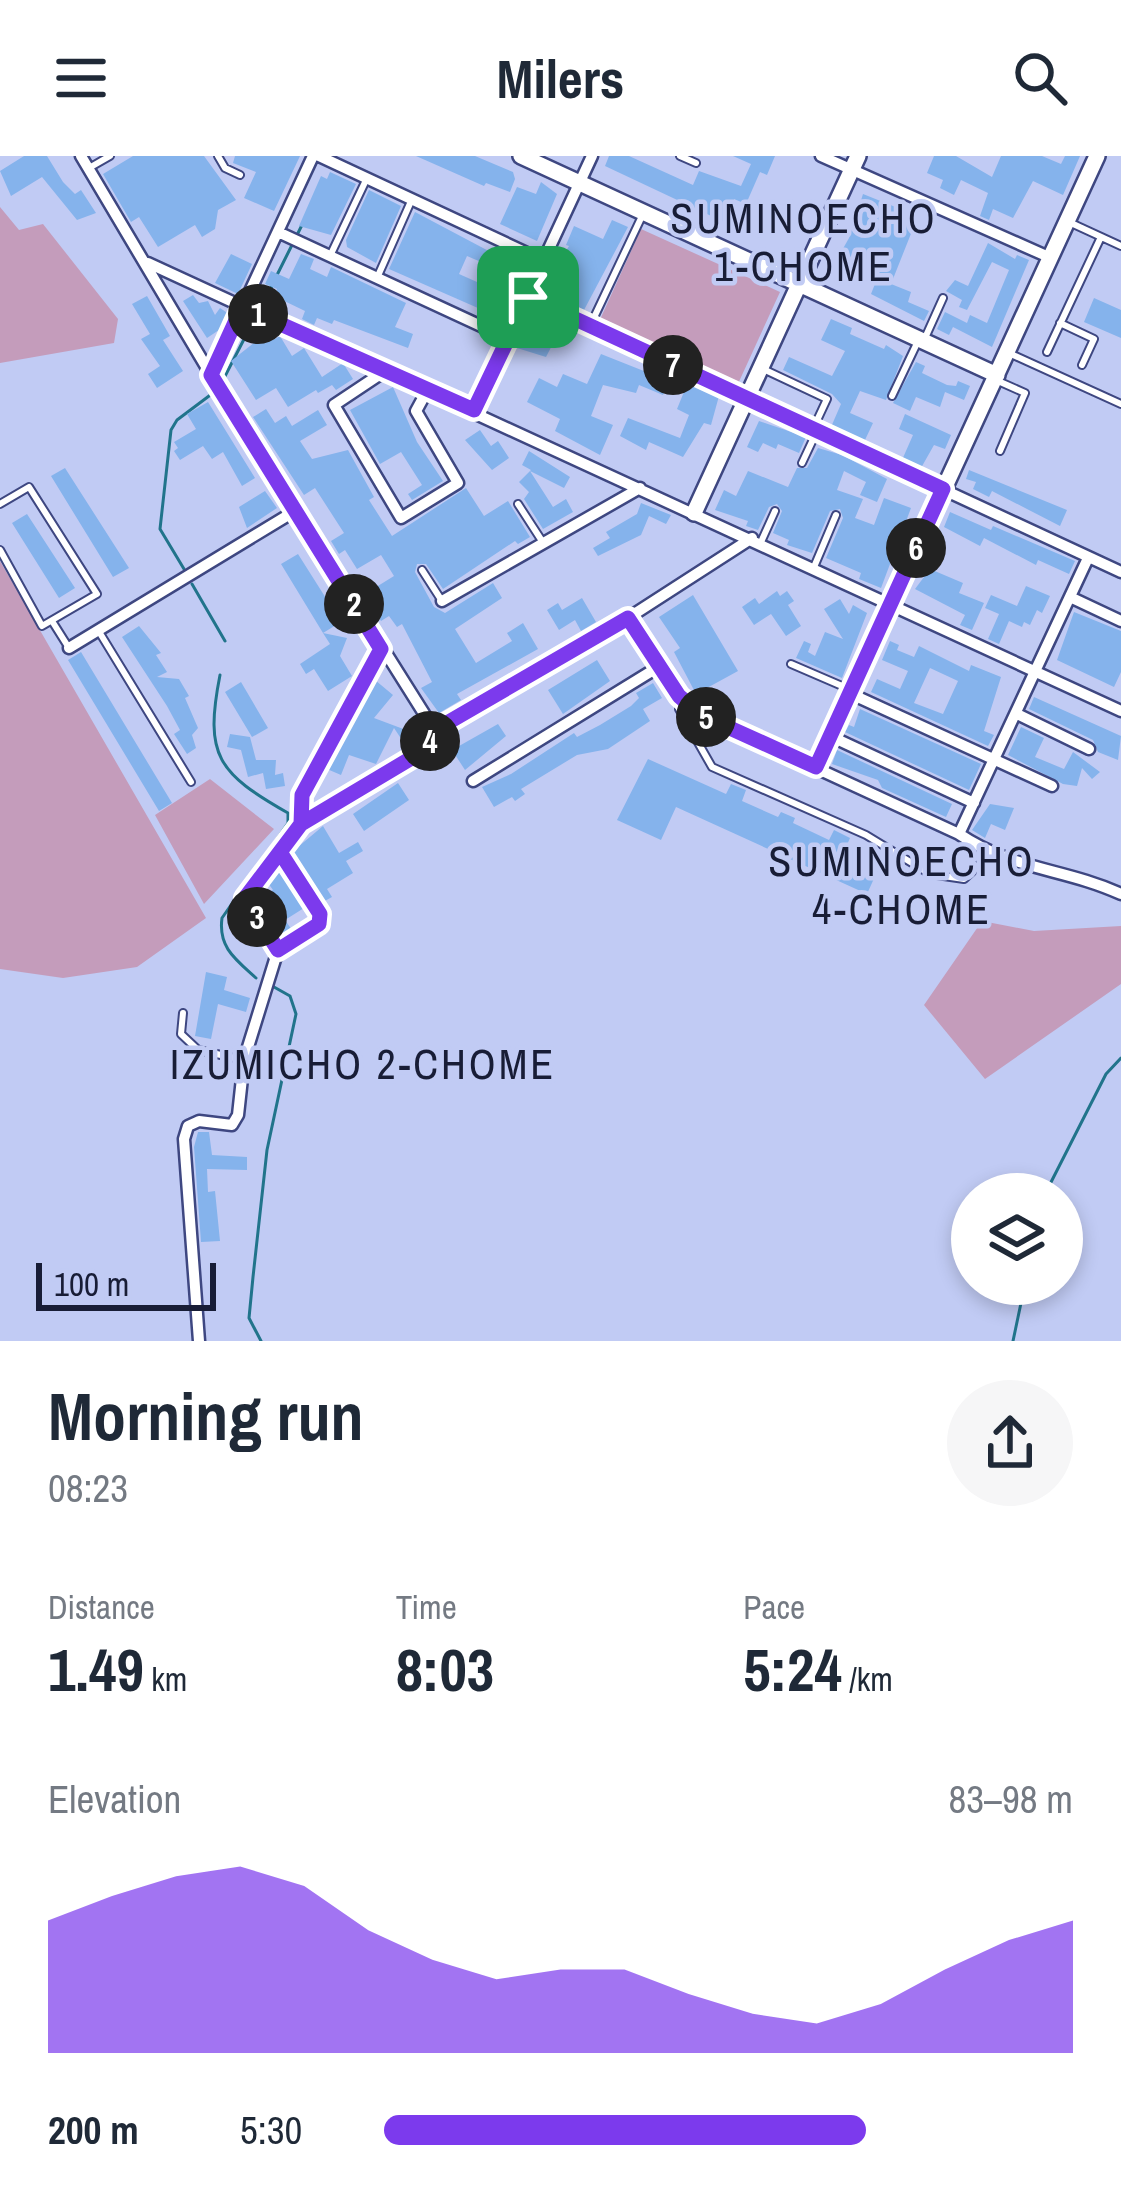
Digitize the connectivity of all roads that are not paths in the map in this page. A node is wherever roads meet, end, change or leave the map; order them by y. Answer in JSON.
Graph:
{"nodes":[{"id":1,"x":81,"y":156,"type":"edge"},
{"id":2,"x":110,"y":156,"type":"edge"},
{"id":3,"x":218,"y":156,"type":"edge"},
{"id":4,"x":316,"y":156,"type":"edge"},
{"id":5,"x":521,"y":156,"type":"edge"},
{"id":6,"x":592,"y":156,"type":"edge"},
{"id":7,"x":680,"y":156,"type":"edge"},
{"id":8,"x":821,"y":156,"type":"edge"},
{"id":9,"x":1096,"y":156,"type":"edge"},
{"id":10,"x":855,"y":163,"type":"edge"},
{"id":11,"x":696,"y":164,"type":"dead end"},
{"id":12,"x":89,"y":168,"type":"junction"},
{"id":13,"x":240,"y":176,"type":"dead end"},
{"id":14,"x":367,"y":178,"type":"junction"},
{"id":15,"x":580,"y":182,"type":"junction"},
{"id":16,"x":412,"y":200,"type":"junction"},
{"id":17,"x":645,"y":211,"type":"junction"},
{"id":18,"x":1068,"y":221,"type":"junction"},
{"id":19,"x":278,"y":232,"type":"junction"},
{"id":20,"x":1101,"y":237,"type":"junction"},
{"id":21,"x":1121,"y":246,"type":"edge"},
{"id":22,"x":330,"y":256,"type":"junction"},
{"id":23,"x":1051,"y":258,"type":"junction"},
{"id":24,"x":544,"y":261,"type":"junction"},
{"id":25,"x":148,"y":262,"type":"junction"},
{"id":26,"x":377,"y":278,"type":"junction"},
{"id":27,"x":799,"y":284,"type":"junction"},
{"id":28,"x":528,"y":297,"type":"junction"},
{"id":29,"x":944,"y":298,"type":"dead end"},
{"id":30,"x":242,"y":307,"type":"junction"},
{"id":31,"x":1060,"y":323,"type":"junction"},
{"id":32,"x":590,"y":326,"type":"junction"},
{"id":33,"x":507,"y":338,"type":"junction"},
{"id":34,"x":921,"y":340,"type":"junction"},
{"id":35,"x":1007,"y":352,"type":"junction"},
{"id":36,"x":1047,"y":352,"type":"dead end"},
{"id":37,"x":1082,"y":364,"type":"dead end"},
{"id":38,"x":760,"y":367,"type":"junction"},
{"id":39,"x":385,"y":370,"type":"junction"},
{"id":40,"x":211,"y":375,"type":"junction"},
{"id":41,"x":996,"y":377,"type":"junction"},
{"id":42,"x":428,"y":389,"type":"junction"},
{"id":43,"x":892,"y":396,"type":"dead end"},
{"id":44,"x":745,"y":398,"type":"junction"},
{"id":45,"x":1121,"y":404,"type":"edge"},
{"id":46,"x":474,"y":410,"type":"junction"},
{"id":47,"x":815,"y":430,"type":"junction"},
{"id":48,"x":1000,"y":451,"type":"dead end"},
{"id":49,"x":802,"y":463,"type":"dead end"},
{"id":50,"x":640,"y":488,"type":"junction"},
{"id":51,"x":943,"y":489,"type":"junction"},
{"id":52,"x":0,"y":504,"type":"edge"},
{"id":53,"x":518,"y":504,"type":"dead end"},
{"id":54,"x":296,"y":511,"type":"junction"},
{"id":55,"x":775,"y":511,"type":"dead end"},
{"id":56,"x":694,"y":513,"type":"junction"},
{"id":57,"x":836,"y":515,"type":"dead end"},
{"id":58,"x":756,"y":540,"type":"junction"},
{"id":59,"x":543,"y":543,"type":"junction"},
{"id":60,"x":0,"y":550,"type":"edge"},
{"id":61,"x":1088,"y":558,"type":"junction"},
{"id":62,"x":814,"y":568,"type":"junction"},
{"id":63,"x":422,"y":571,"type":"dead end"},
{"id":64,"x":1121,"y":572,"type":"edge"},
{"id":65,"x":1070,"y":597,"type":"junction"},
{"id":66,"x":442,"y":601,"type":"joint"},
{"id":67,"x":890,"y":604,"type":"junction"},
{"id":68,"x":628,"y":618,"type":"junction"},
{"id":69,"x":52,"y":621,"type":"junction"},
{"id":70,"x":1121,"y":621,"type":"edge"},
{"id":71,"x":98,"y":630,"type":"junction"},
{"id":72,"x":69,"y":648,"type":"joint"},
{"id":73,"x":381,"y":649,"type":"junction"},
{"id":74,"x":791,"y":664,"type":"dead end"},
{"id":75,"x":660,"y":666,"type":"junction"},
{"id":76,"x":1035,"y":673,"type":"junction"},
{"id":77,"x":850,"y":691,"type":"junction"},
{"id":78,"x":679,"y":696,"type":"junction"},
{"id":79,"x":1121,"y":711,"type":"edge"},
{"id":80,"x":1017,"y":714,"type":"junction"},
{"id":81,"x":435,"y":730,"type":"junction"},
{"id":82,"x":830,"y":736,"type":"junction"},
{"id":83,"x":1089,"y":749,"type":"dead end"},
{"id":84,"x":997,"y":760,"type":"junction"},
{"id":85,"x":816,"y":767,"type":"junction"},
{"id":86,"x":191,"y":782,"type":"dead end"},
{"id":87,"x":473,"y":782,"type":"dead end"},
{"id":88,"x":1052,"y":786,"type":"dead end"},
{"id":89,"x":974,"y":802,"type":"junction"},
{"id":90,"x":301,"y":824,"type":"junction"},
{"id":91,"x":959,"y":834,"type":"junction"},
{"id":92,"x":280,"y":852,"type":"junction"},
{"id":93,"x":990,"y":855,"type":"junction"},
{"id":94,"x":1121,"y":894,"type":"edge"},
{"id":95,"x":278,"y":950,"type":"junction"},
{"id":96,"x":183,"y":1013,"type":"dead end"},
{"id":97,"x":244,"y":1060,"type":"junction"},
{"id":98,"x":199,"y":1341,"type":"edge"}],
"edges":[{"from":1,"to":12,"type":"street"},
{"from":2,"to":12,"type":"lane"},
{"from":3,"to":13,"type":"lane"},
{"from":4,"to":14,"type":"street"},
{"from":4,"to":19,"type":"street"},
{"from":5,"to":15,"type":"street"},
{"from":6,"to":15,"type":"street"},
{"from":7,"to":11,"type":"lane"},
{"from":8,"to":10,"type":"street"},
{"from":9,"to":18,"type":"street"},
{"from":10,"to":23,"type":"street"},
{"from":10,"to":27,"type":"street"},
{"from":12,"to":25,"type":"street"},
{"from":14,"to":16,"type":"street"},
{"from":14,"to":22,"type":"lane"},
{"from":15,"to":17,"type":"street"},
{"from":15,"to":24,"type":"street"},
{"from":16,"to":24,"type":"street"},
{"from":16,"to":26,"type":"lane"},
{"from":17,"to":27,"type":"street"},
{"from":17,"to":32,"type":"lane"},
{"from":18,"to":20,"type":"lane"},
{"from":18,"to":23,"type":"street"},
{"from":19,"to":22,"type":"street"},
{"from":19,"to":30,"type":"street"},
{"from":20,"to":21,"type":"lane"},
{"from":20,"to":31,"type":"lane"},
{"from":22,"to":26,"type":"street"},
{"from":23,"to":35,"type":"street"},
{"from":24,"to":28,"type":"street"},
{"from":25,"to":30,"type":"street"},
{"from":25,"to":40,"type":"street"},
{"from":26,"to":33,"type":"street"},
{"from":27,"to":34,"type":"street"},
{"from":27,"to":38,"type":"street"},
{"from":28,"to":32,"type":"street"},
{"from":28,"to":33,"type":"street"},
{"from":29,"to":34,"type":"lane"},
{"from":30,"to":39,"type":"street"},
{"from":30,"to":40,"type":"street"},
{"from":31,"to":36,"type":"lane"},
{"from":31,"to":37,"type":"lane"},
{"from":32,"to":44,"type":"street"},
{"from":33,"to":46,"type":"street"},
{"from":34,"to":41,"type":"street"},
{"from":34,"to":43,"type":"lane"},
{"from":35,"to":41,"type":"street"},
{"from":35,"to":45,"type":"lane"},
{"from":38,"to":44,"type":"street"},
{"from":38,"to":47,"type":"lane"},
{"from":39,"to":42,"type":"street"},
{"from":39,"to":42,"type":"street"},
{"from":40,"to":54,"type":"street"},
{"from":41,"to":48,"type":"lane"},
{"from":41,"to":51,"type":"street"},
{"from":42,"to":46,"type":"street"},
{"from":44,"to":47,"type":"street"},
{"from":44,"to":56,"type":"street"},
{"from":46,"to":50,"type":"street"},
{"from":47,"to":49,"type":"lane"},
{"from":47,"to":51,"type":"street"},
{"from":50,"to":56,"type":"street"},
{"from":50,"to":59,"type":"street"},
{"from":51,"to":61,"type":"street"},
{"from":51,"to":67,"type":"street"},
{"from":52,"to":69,"type":"lane"},
{"from":53,"to":59,"type":"lane"},
{"from":54,"to":71,"type":"street"},
{"from":54,"to":73,"type":"street"},
{"from":55,"to":58,"type":"lane"},
{"from":56,"to":58,"type":"street"},
{"from":57,"to":62,"type":"lane"},
{"from":58,"to":62,"type":"street"},
{"from":58,"to":68,"type":"street"},
{"from":59,"to":66,"type":"street"},
{"from":60,"to":69,"type":"lane"},
{"from":61,"to":64,"type":"street"},
{"from":61,"to":65,"type":"street"},
{"from":62,"to":67,"type":"street"},
{"from":63,"to":66,"type":"lane"},
{"from":65,"to":70,"type":"street"},
{"from":65,"to":76,"type":"street"},
{"from":67,"to":76,"type":"street"},
{"from":67,"to":77,"type":"street"},
{"from":68,"to":75,"type":"street"},
{"from":68,"to":81,"type":"street"},
{"from":69,"to":72,"type":"lane"},
{"from":71,"to":72,"type":"street"},
{"from":71,"to":86,"type":"lane"},
{"from":73,"to":81,"type":"street"},
{"from":73,"to":90,"type":"street"},
{"from":74,"to":77,"type":"lane"},
{"from":75,"to":78,"type":"street"},
{"from":75,"to":87,"type":"street"},
{"from":76,"to":79,"type":"street"},
{"from":76,"to":80,"type":"street"},
{"from":77,"to":82,"type":"street"},
{"from":77,"to":84,"type":"street"},
{"from":78,"to":85,"type":"street"},
{"from":78,"to":93,"type":"lane"},
{"from":80,"to":83,"type":"street"},
{"from":80,"to":84,"type":"street"},
{"from":81,"to":90,"type":"street"},
{"from":82,"to":85,"type":"street"},
{"from":82,"to":89,"type":"street"},
{"from":84,"to":88,"type":"street"},
{"from":84,"to":89,"type":"street"},
{"from":85,"to":91,"type":"street"},
{"from":89,"to":91,"type":"street"},
{"from":90,"to":92,"type":"street"},
{"from":91,"to":93,"type":"street"},
{"from":92,"to":95,"type":"street"},
{"from":92,"to":95,"type":"street"},
{"from":93,"to":94,"type":"street"},
{"from":95,"to":97,"type":"street"},
{"from":96,"to":97,"type":"lane"},
{"from":97,"to":98,"type":"street"}]}
